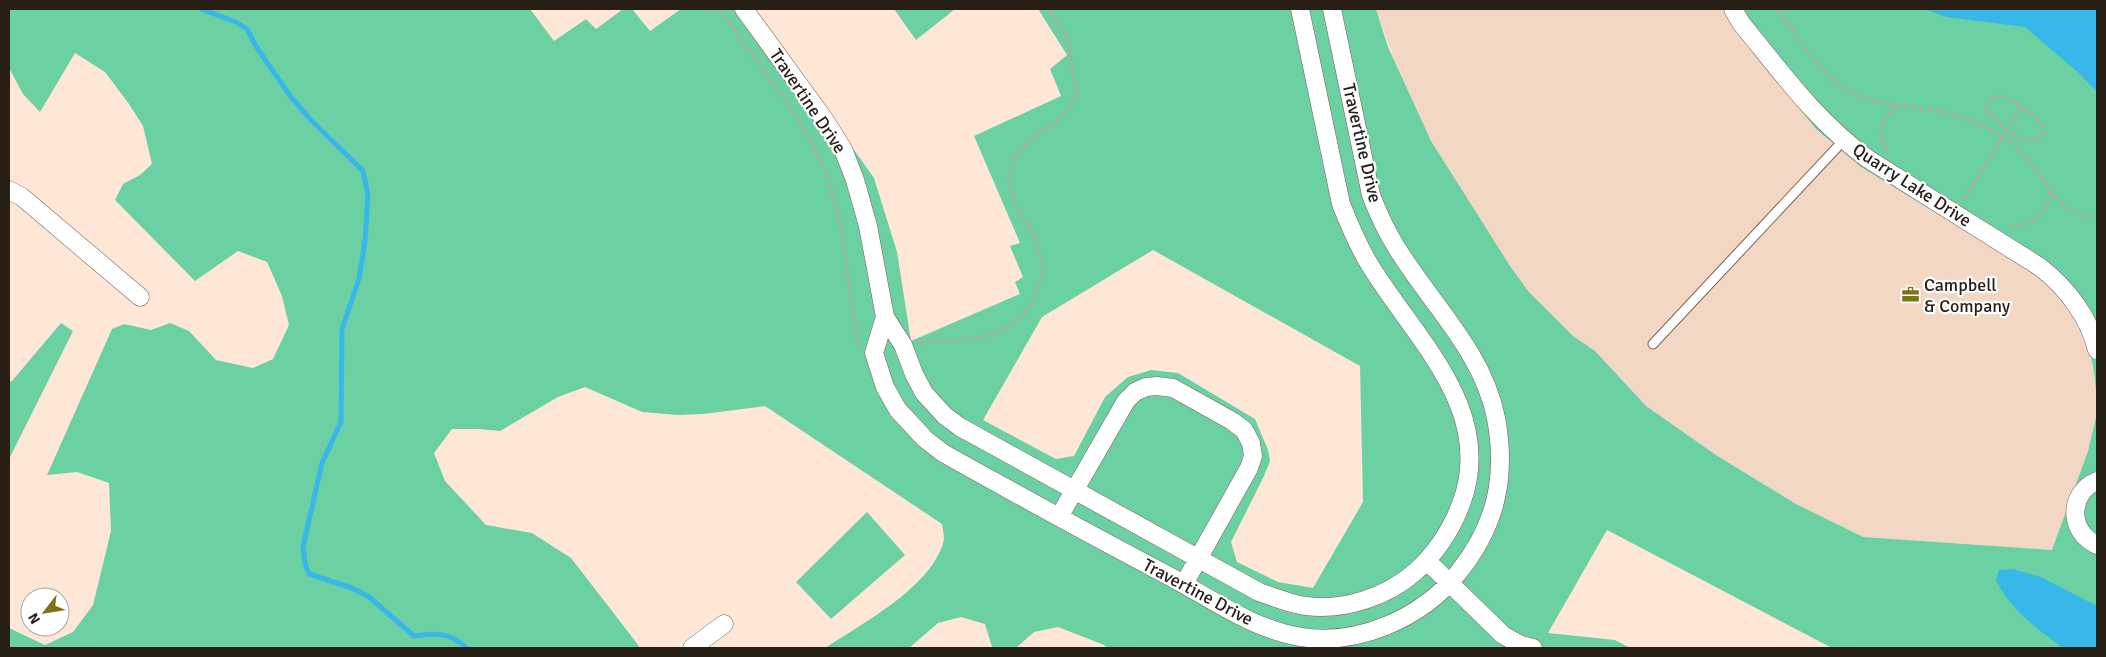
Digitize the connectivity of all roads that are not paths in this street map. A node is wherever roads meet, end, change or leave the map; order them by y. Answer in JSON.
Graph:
{"nodes":[{"id":1,"x":744,"y":9,"type":"edge"},
{"id":2,"x":1300,"y":9,"type":"edge"},
{"id":3,"x":1332,"y":9,"type":"edge"},
{"id":4,"x":1733,"y":9,"type":"edge"},
{"id":5,"x":1844,"y":141,"type":"junction"},
{"id":6,"x":9,"y":190,"type":"edge"},
{"id":7,"x":140,"y":297,"type":"dead end"},
{"id":8,"x":885,"y":317,"type":"junction"},
{"id":9,"x":1653,"y":344,"type":"dead end"},
{"id":10,"x":2097,"y":350,"type":"edge"},
{"id":11,"x":2097,"y":481,"type":"edge"},
{"id":12,"x":1074,"y":491,"type":"junction"},
{"id":13,"x":1059,"y":517,"type":"junction"},
{"id":14,"x":2097,"y":545,"type":"edge"},
{"id":15,"x":1199,"y":558,"type":"junction"},
{"id":16,"x":1427,"y":561,"type":"junction"},
{"id":17,"x":1450,"y":583,"type":"junction"},
{"id":18,"x":1184,"y":584,"type":"junction"},
{"id":19,"x":724,"y":624,"type":"dead end"},
{"id":20,"x":692,"y":648,"type":"edge"},
{"id":21,"x":1533,"y":648,"type":"edge"}],
"edges":[{"from":1,"to":8,"type":"street","name":"Travertine Drive"},
{"from":2,"to":16,"type":"street","name":"Travertine Drive"},
{"from":3,"to":17,"type":"street","name":"Travertine Drive"},
{"from":4,"to":5,"type":"street","name":"Quarry Lake Drive"},
{"from":5,"to":9,"type":"lane"},
{"from":5,"to":10,"type":"street","name":"Quarry Lake Drive"},
{"from":6,"to":7,"type":"street"},
{"from":8,"to":12,"type":"street","name":"Travertine Drive"},
{"from":8,"to":13,"type":"street","name":"Travertine Drive"},
{"from":11,"to":14,"type":"street"},
{"from":12,"to":13,"type":"street"},
{"from":12,"to":15,"type":"street","name":"Travertine Drive"},
{"from":12,"to":15,"type":"street"},
{"from":13,"to":18,"type":"street","name":"Travertine Drive"},
{"from":15,"to":16,"type":"street","name":"Travertine Drive"},
{"from":15,"to":18,"type":"street"},
{"from":16,"to":17,"type":"street"},
{"from":17,"to":18,"type":"street","name":"Travertine Drive"},
{"from":17,"to":21,"type":"street"},
{"from":19,"to":20,"type":"street"}]}
